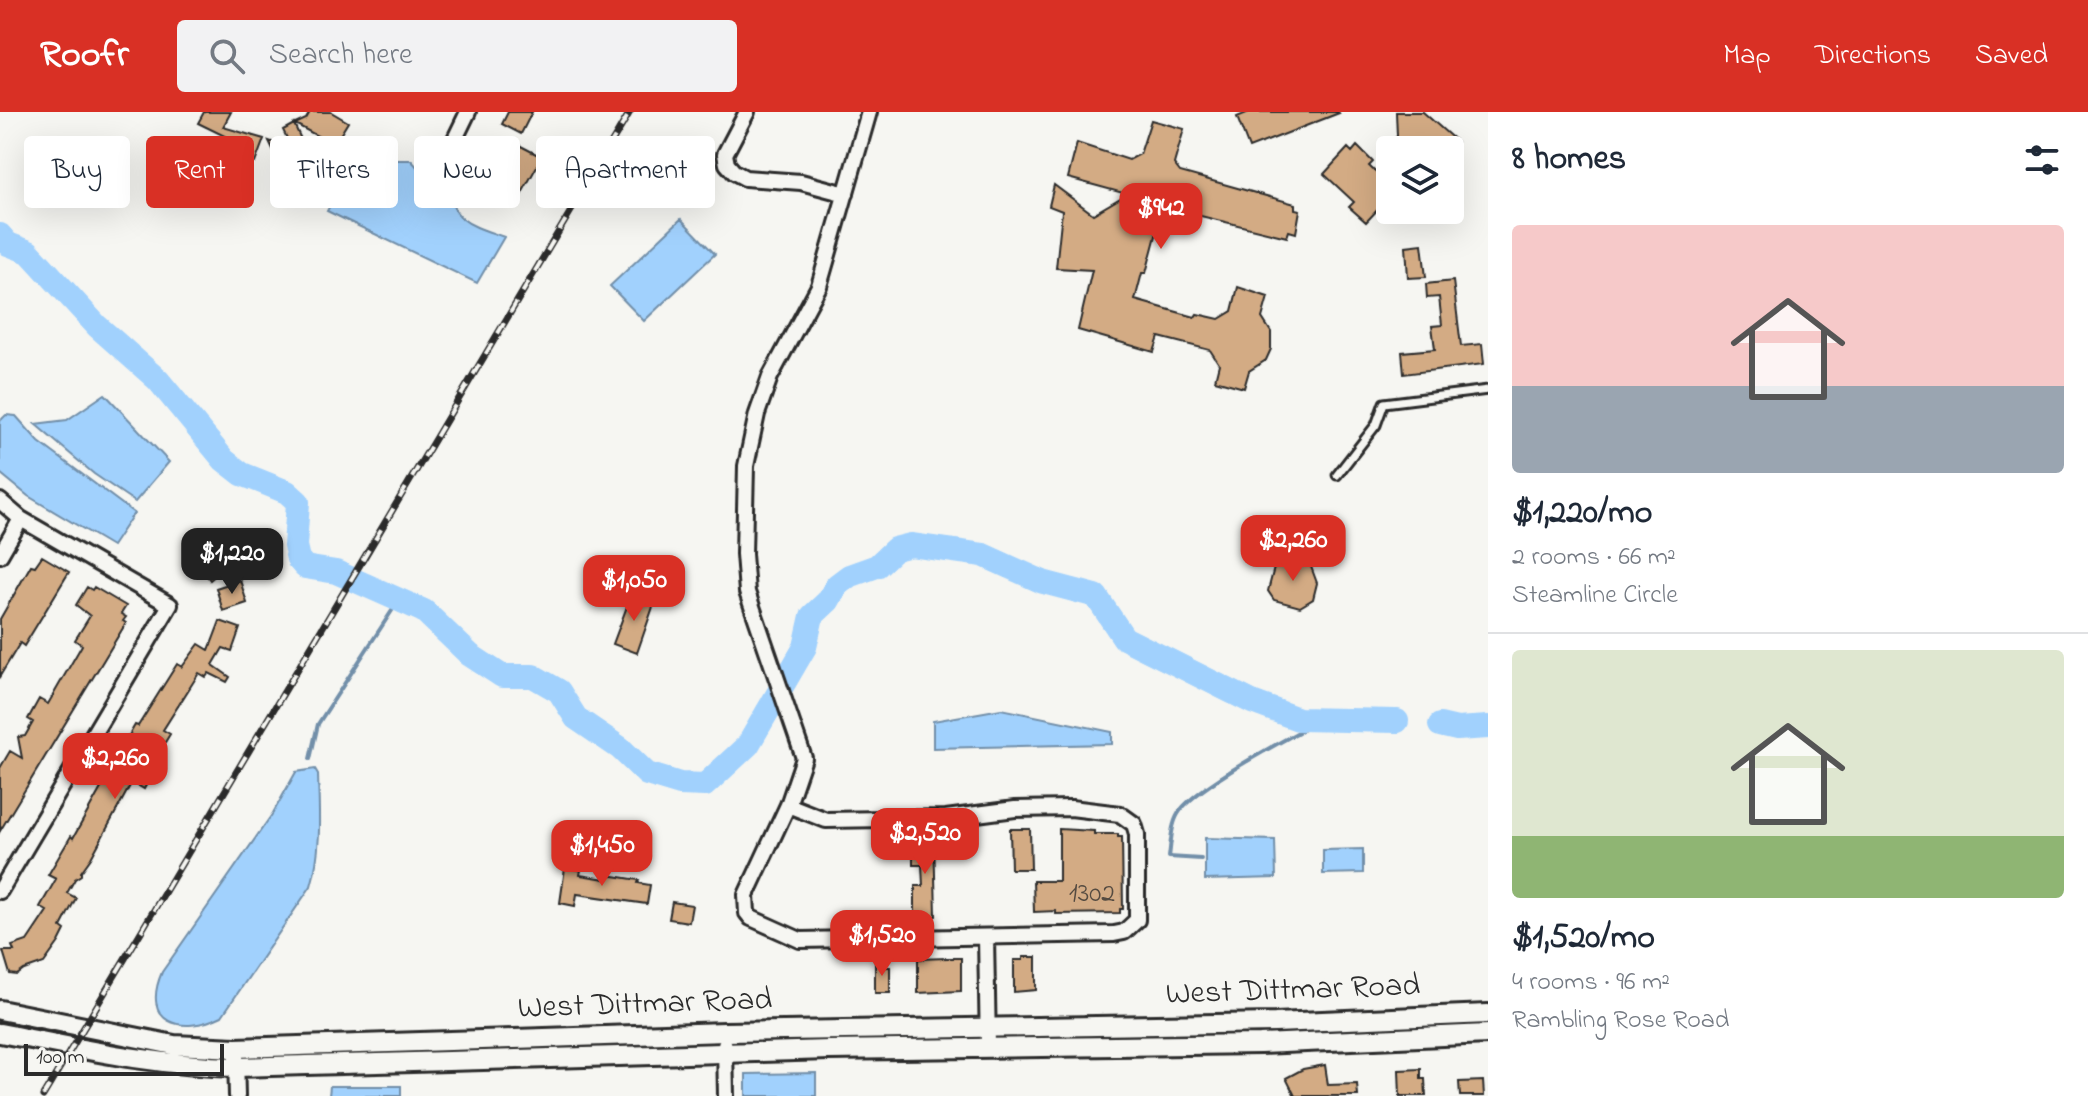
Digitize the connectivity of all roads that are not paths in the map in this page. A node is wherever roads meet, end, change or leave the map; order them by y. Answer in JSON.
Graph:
{"nodes":[{"id":1,"x":468,"y":112,"type":"edge"},
{"id":2,"x":747,"y":112,"type":"edge"},
{"id":3,"x":869,"y":112,"type":"edge"},
{"id":4,"x":456,"y":136,"type":"edge"},
{"id":5,"x":846,"y":194,"type":"junction"},
{"id":6,"x":1488,"y":390,"type":"edge"},
{"id":7,"x":1337,"y":475,"type":"dead end"},
{"id":8,"x":0,"y":501,"type":"edge"},
{"id":9,"x":21,"y":519,"type":"junction"},
{"id":10,"x":0,"y":555,"type":"edge"},
{"id":11,"x":788,"y":805,"type":"junction"},
{"id":12,"x":0,"y":891,"type":"edge"},
{"id":13,"x":986,"y":937,"type":"junction"},
{"id":14,"x":0,"y":1010,"type":"edge"},
{"id":15,"x":1488,"y":1014,"type":"edge"},
{"id":16,"x":988,"y":1028,"type":"junction"},
{"id":17,"x":725,"y":1032,"type":"junction"},
{"id":18,"x":0,"y":1033,"type":"edge"},
{"id":19,"x":1488,"y":1034,"type":"edge"},
{"id":20,"x":236,"y":1048,"type":"junction"},
{"id":21,"x":988,"y":1048,"type":"junction"},
{"id":22,"x":726,"y":1052,"type":"junction"},
{"id":23,"x":236,"y":1067,"type":"junction"},
{"id":24,"x":237,"y":1096,"type":"edge"},
{"id":25,"x":726,"y":1096,"type":"edge"}],
"edges":[{"from":1,"to":4,"type":"street"},
{"from":2,"to":5,"type":"street"},
{"from":3,"to":5,"type":"street"},
{"from":5,"to":11,"type":"street"},
{"from":6,"to":7,"type":"lane"},
{"from":8,"to":9,"type":"street"},
{"from":9,"to":10,"type":"street"},
{"from":9,"to":12,"type":"street"},
{"from":11,"to":13,"type":"street"},
{"from":11,"to":13,"type":"street"},
{"from":13,"to":16,"type":"street"},
{"from":14,"to":20,"type":"street","name":"West Dittmar Road"},
{"from":15,"to":16,"type":"street","name":"West Dittmar Road"},
{"from":16,"to":17,"type":"street","name":"West Dittmar Road"},
{"from":16,"to":21,"type":"street"},
{"from":17,"to":20,"type":"street","name":"West Dittmar Road"},
{"from":17,"to":22,"type":"street"},
{"from":18,"to":23,"type":"street","name":"West Dittmar Road"},
{"from":19,"to":21,"type":"street","name":"West Dittmar Road"},
{"from":20,"to":23,"type":"street"},
{"from":21,"to":22,"type":"street","name":"West Dittmar Road"},
{"from":22,"to":23,"type":"street","name":"West Dittmar Road"},
{"from":22,"to":25,"type":"street"},
{"from":23,"to":24,"type":"street"}]}
